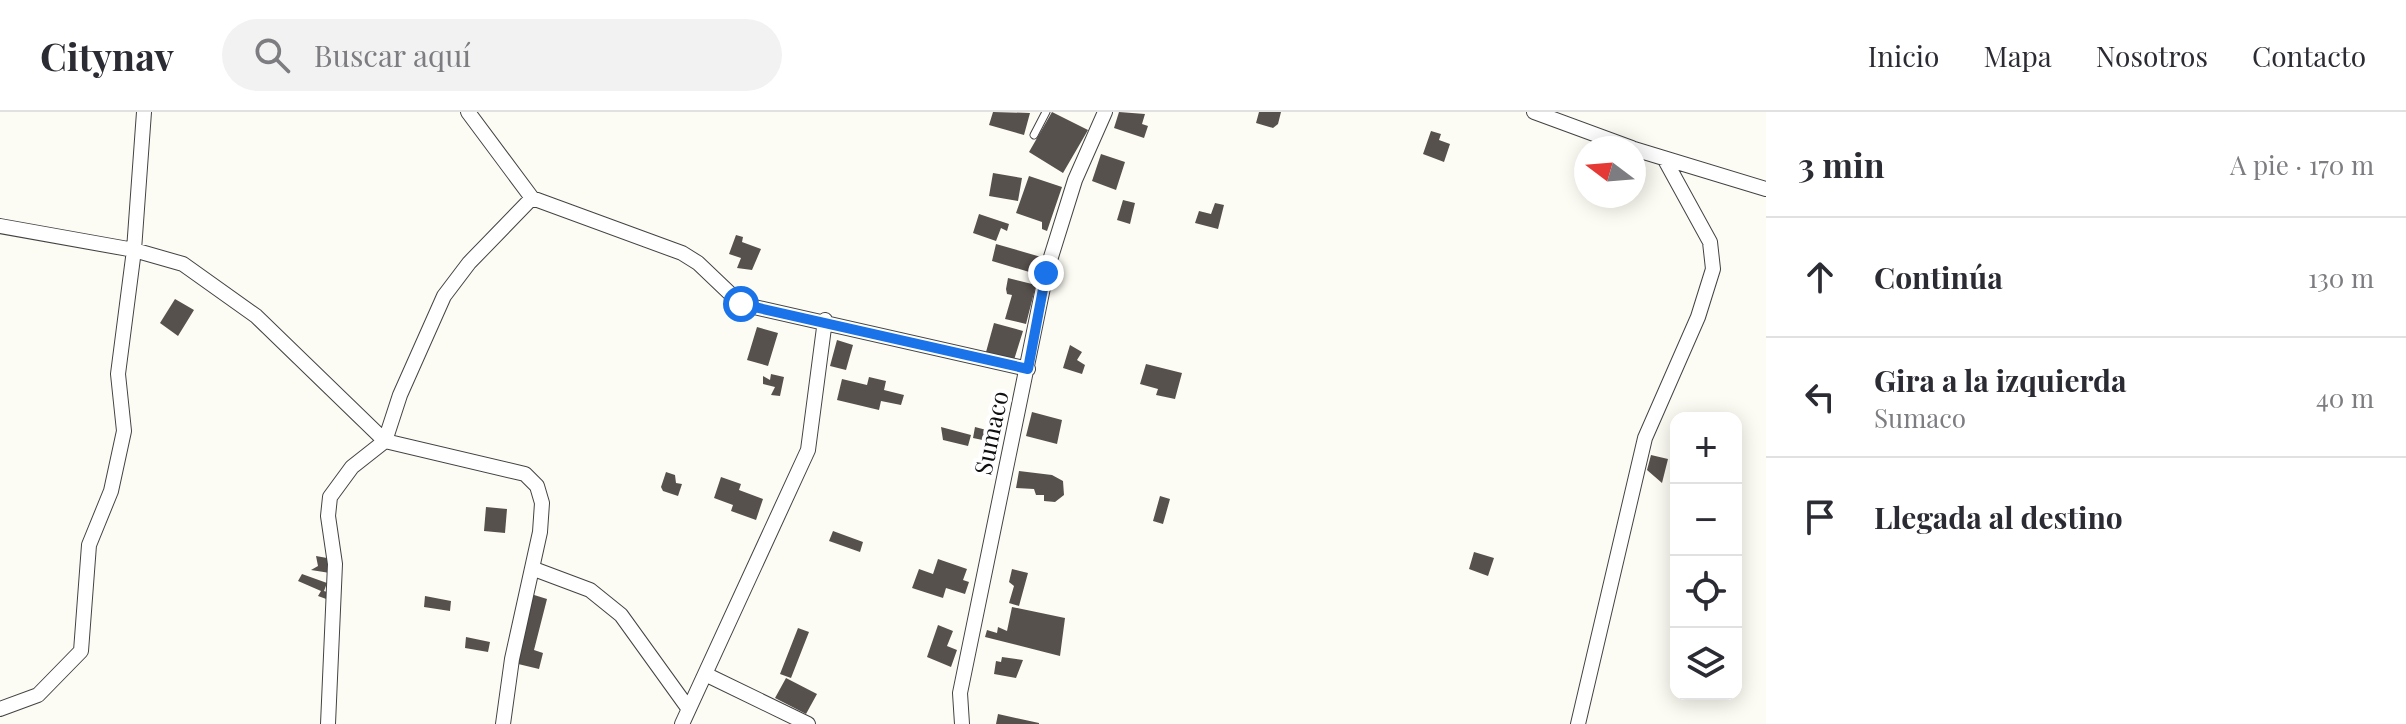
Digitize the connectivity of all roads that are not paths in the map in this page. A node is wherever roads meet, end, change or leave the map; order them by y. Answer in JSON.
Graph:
{"nodes":[{"id":1,"x":144,"y":112,"type":"edge"},
{"id":2,"x":468,"y":112,"type":"edge"},
{"id":3,"x":1046,"y":112,"type":"edge"},
{"id":4,"x":1105,"y":112,"type":"edge"},
{"id":5,"x":1534,"y":112,"type":"edge"},
{"id":6,"x":1034,"y":135,"type":"dead end"},
{"id":7,"x":1600,"y":136,"type":"edge"},
{"id":8,"x":1646,"y":153,"type":"edge"},
{"id":9,"x":1665,"y":160,"type":"junction"},
{"id":10,"x":1766,"y":189,"type":"edge"},
{"id":11,"x":532,"y":198,"type":"junction"},
{"id":12,"x":0,"y":226,"type":"edge"},
{"id":13,"x":134,"y":250,"type":"junction"},
{"id":14,"x":825,"y":320,"type":"junction"},
{"id":15,"x":1028,"y":369,"type":"junction"},
{"id":16,"x":385,"y":441,"type":"junction"},
{"id":17,"x":534,"y":569,"type":"junction"},
{"id":18,"x":707,"y":675,"type":"junction"},
{"id":19,"x":688,"y":708,"type":"junction"},
{"id":20,"x":0,"y":709,"type":"edge"},
{"id":21,"x":328,"y":724,"type":"edge"},
{"id":22,"x":503,"y":724,"type":"edge"},
{"id":23,"x":682,"y":724,"type":"edge"},
{"id":24,"x":808,"y":724,"type":"edge"},
{"id":25,"x":962,"y":724,"type":"edge"},
{"id":26,"x":1578,"y":724,"type":"edge"}],
"edges":[{"from":1,"to":13,"type":"street"},
{"from":2,"to":11,"type":"street"},
{"from":3,"to":6,"type":"lane"},
{"from":4,"to":15,"type":"street","name":"Sumaco"},
{"from":5,"to":7,"type":"street"},
{"from":8,"to":9,"type":"street"},
{"from":9,"to":10,"type":"street"},
{"from":9,"to":26,"type":"street"},
{"from":11,"to":14,"type":"street"},
{"from":11,"to":16,"type":"street"},
{"from":12,"to":13,"type":"street"},
{"from":13,"to":16,"type":"street"},
{"from":13,"to":20,"type":"street"},
{"from":14,"to":15,"type":"street"},
{"from":14,"to":18,"type":"street"},
{"from":15,"to":25,"type":"street","name":"Sumaco"},
{"from":16,"to":17,"type":"street"},
{"from":16,"to":21,"type":"street"},
{"from":17,"to":19,"type":"street"},
{"from":17,"to":22,"type":"street"},
{"from":18,"to":19,"type":"street"},
{"from":18,"to":24,"type":"street"},
{"from":19,"to":23,"type":"street"}]}
